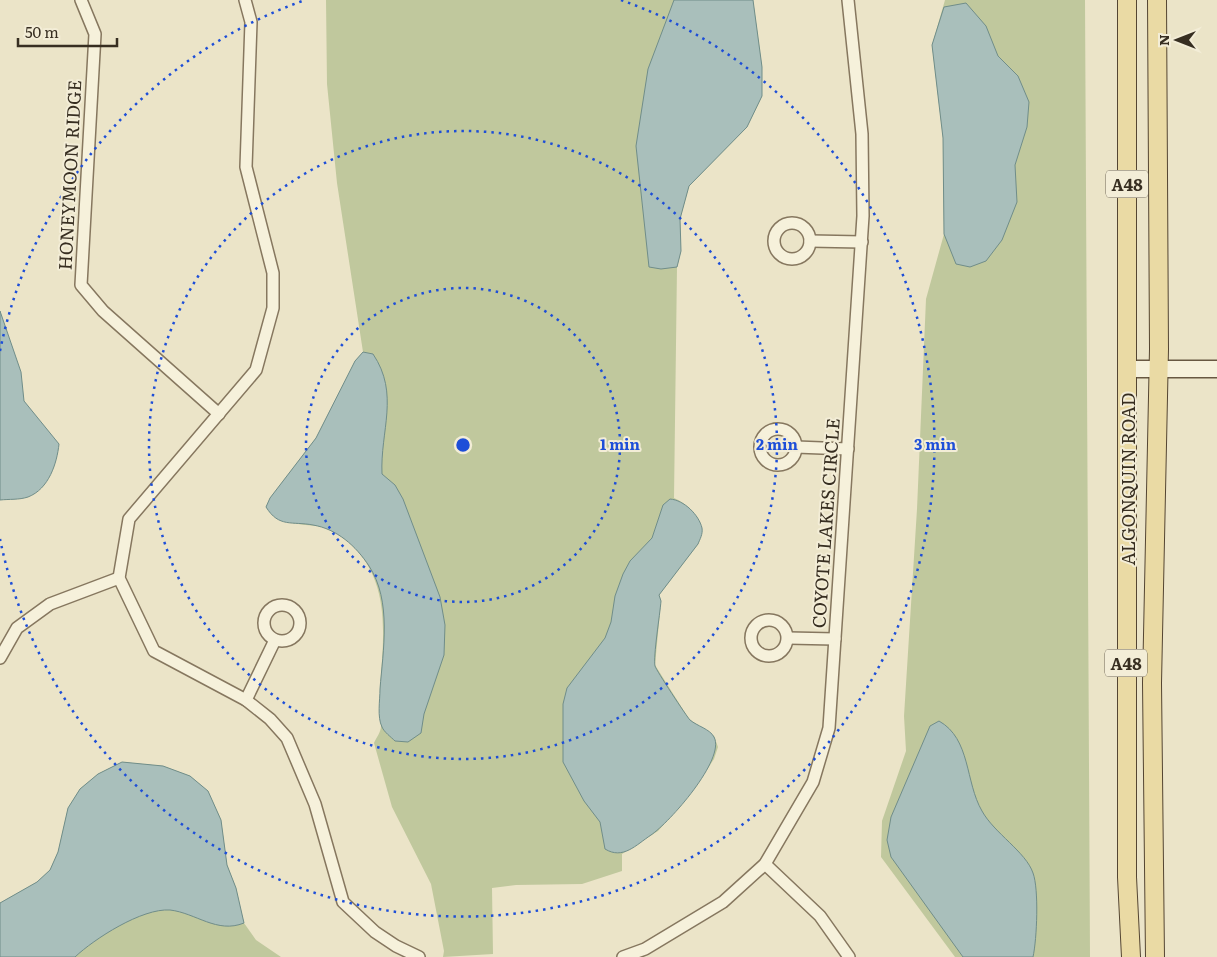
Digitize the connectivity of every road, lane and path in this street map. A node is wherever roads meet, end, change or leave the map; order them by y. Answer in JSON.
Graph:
{"nodes":[{"id":1,"x":81,"y":0,"type":"edge"},
{"id":2,"x":245,"y":0,"type":"edge"},
{"id":3,"x":848,"y":0,"type":"edge"},
{"id":4,"x":1127,"y":0,"type":"edge"},
{"id":5,"x":1156,"y":0,"type":"edge"},
{"id":6,"x":810,"y":241,"type":"dead end"},
{"id":7,"x":862,"y":242,"type":"junction"},
{"id":8,"x":1158,"y":368,"type":"junction"},
{"id":9,"x":1128,"y":369,"type":"junction"},
{"id":10,"x":1217,"y":369,"type":"edge"},
{"id":11,"x":219,"y":414,"type":"junction"},
{"id":12,"x":796,"y":448,"type":"dead end"},
{"id":13,"x":848,"y":449,"type":"junction"},
{"id":14,"x":119,"y":578,"type":"junction"},
{"id":15,"x":788,"y":638,"type":"dead end"},
{"id":16,"x":835,"y":639,"type":"junction"},
{"id":17,"x":275,"y":640,"type":"dead end"},
{"id":18,"x":0,"y":658,"type":"edge"},
{"id":19,"x":246,"y":700,"type":"junction"},
{"id":20,"x":765,"y":864,"type":"junction"},
{"id":21,"x":419,"y":957,"type":"edge"},
{"id":22,"x":623,"y":957,"type":"edge"},
{"id":23,"x":849,"y":957,"type":"edge"},
{"id":24,"x":1130,"y":957,"type":"edge"},
{"id":25,"x":1155,"y":957,"type":"edge"}],
"edges":[{"from":1,"to":11,"type":"street","name":"HONEYMOON RIDGE"},
{"from":2,"to":11,"type":"street"},
{"from":3,"to":7,"type":"street","name":"COYOTE LAKES CIRCLE"},
{"from":4,"to":9,"type":"main road","name":"ALGONQUIN ROAD","number":"A48"},
{"from":5,"to":8,"type":"main road","number":"A48"},
{"from":6,"to":7,"type":"street"},
{"from":7,"to":13,"type":"street","name":"COYOTE LAKES CIRCLE"},
{"from":8,"to":9,"type":"street"},
{"from":8,"to":10,"type":"street"},
{"from":8,"to":25,"type":"main road","name":"ALGONQUIN ROAD","number":"A48"},
{"from":9,"to":24,"type":"main road","name":"ALGONQUIN ROAD","number":"A48"},
{"from":11,"to":14,"type":"street"},
{"from":12,"to":13,"type":"street"},
{"from":13,"to":16,"type":"street","name":"COYOTE LAKES CIRCLE"},
{"from":14,"to":18,"type":"street"},
{"from":14,"to":19,"type":"street"},
{"from":15,"to":16,"type":"street"},
{"from":16,"to":20,"type":"street","name":"COYOTE LAKES CIRCLE"},
{"from":17,"to":19,"type":"street"},
{"from":19,"to":21,"type":"street"},
{"from":20,"to":22,"type":"street","name":"COYOTE LAKES CIRCLE"},
{"from":20,"to":23,"type":"street"}]}
